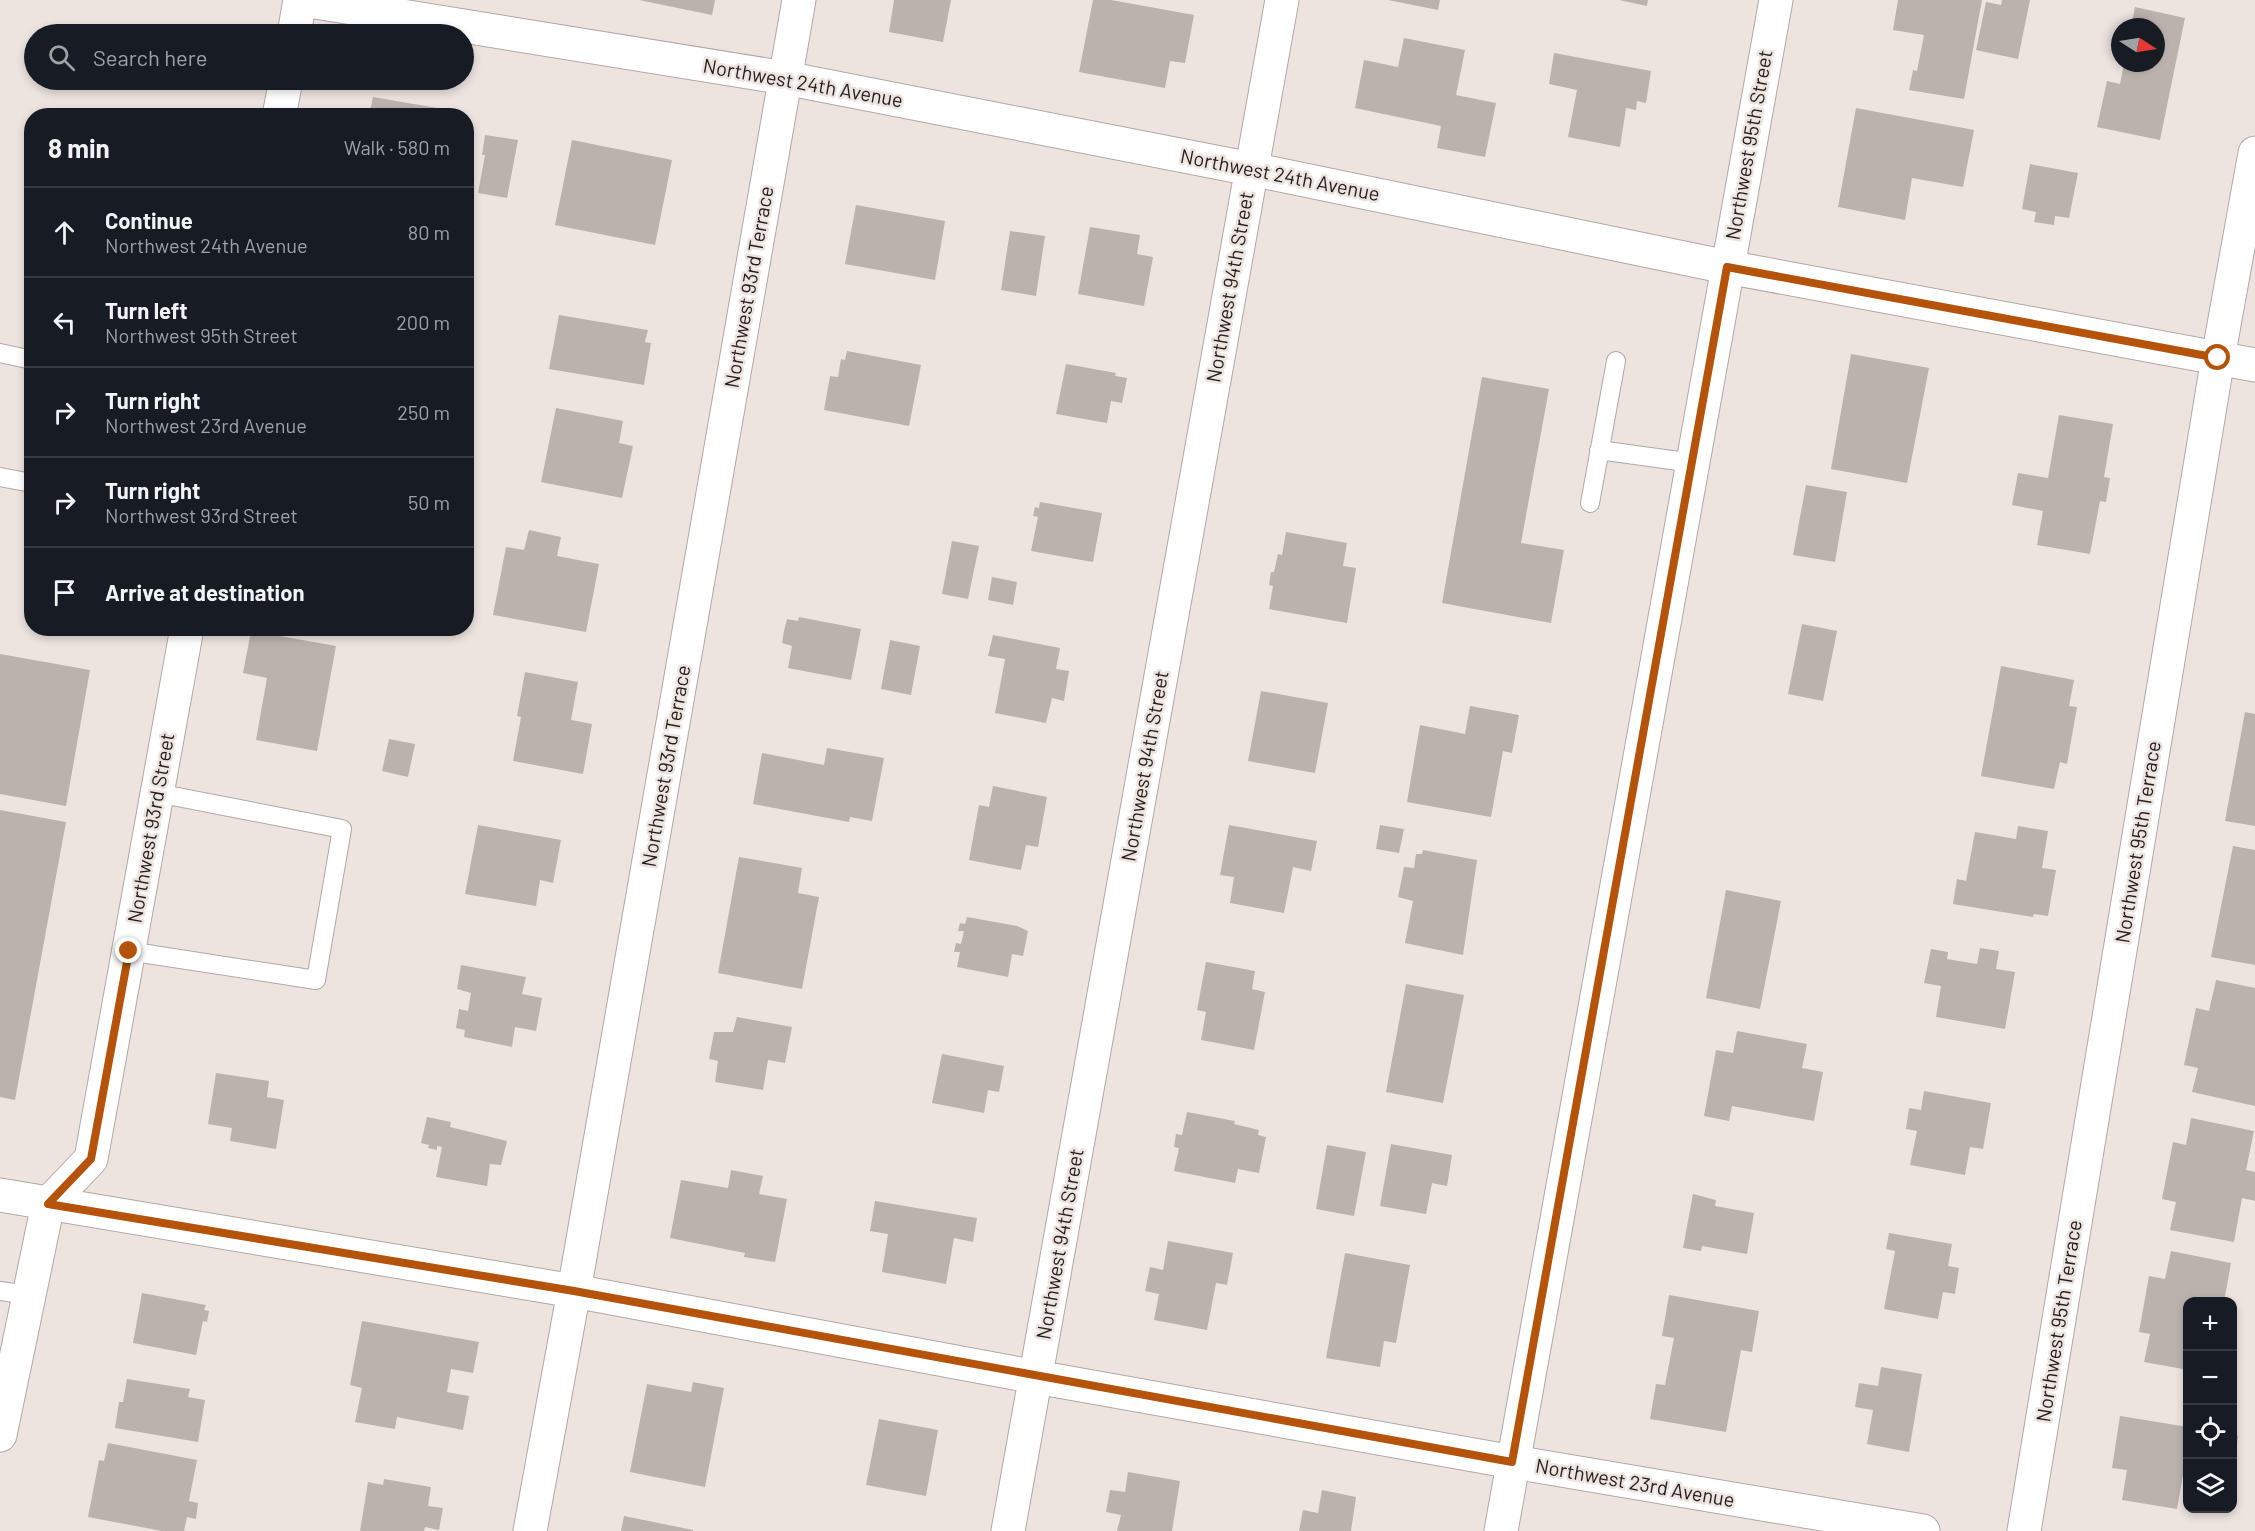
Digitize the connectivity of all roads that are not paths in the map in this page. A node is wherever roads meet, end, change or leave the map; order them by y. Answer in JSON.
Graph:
{"nodes":[{"id":1,"x":302,"y":0,"type":"edge"},
{"id":2,"x":799,"y":0,"type":"edge"},
{"id":3,"x":1282,"y":0,"type":"edge"},
{"id":4,"x":1776,"y":0,"type":"edge"},
{"id":5,"x":296,"y":24,"type":"edge"},
{"id":6,"x":451,"y":24,"type":"edge"},
{"id":7,"x":474,"y":28,"type":"edge"},
{"id":8,"x":785,"y":78,"type":"junction"},
{"id":9,"x":284,"y":90,"type":"edge"},
{"id":10,"x":281,"y":108,"type":"edge"},
{"id":11,"x":2255,"y":153,"type":"edge"},
{"id":12,"x":1251,"y":169,"type":"junction"},
{"id":13,"x":1727,"y":267,"type":"junction"},
{"id":14,"x":0,"y":353,"type":"edge"},
{"id":15,"x":24,"y":358,"type":"edge"},
{"id":16,"x":2218,"y":358,"type":"junction"},
{"id":17,"x":1616,"y":362,"type":"dead end"},
{"id":18,"x":2255,"y":365,"type":"edge"},
{"id":19,"x":1599,"y":450,"type":"junction"},
{"id":20,"x":1693,"y":463,"type":"junction"},
{"id":21,"x":0,"y":477,"type":"edge"},
{"id":22,"x":24,"y":482,"type":"edge"},
{"id":23,"x":1590,"y":503,"type":"dead end"},
{"id":24,"x":186,"y":636,"type":"edge"},
{"id":25,"x":157,"y":794,"type":"junction"},
{"id":26,"x":129,"y":951,"type":"junction"},
{"id":27,"x":0,"y":1196,"type":"edge"},
{"id":28,"x":48,"y":1204,"type":"junction"},
{"id":29,"x":574,"y":1291,"type":"junction"},
{"id":30,"x":14,"y":1293,"type":"edge"},
{"id":31,"x":1036,"y":1377,"type":"junction"},
{"id":32,"x":0,"y":1435,"type":"edge"},
{"id":33,"x":1512,"y":1462,"type":"junction"},
{"id":34,"x":530,"y":1531,"type":"edge"},
{"id":35,"x":1008,"y":1531,"type":"edge"},
{"id":36,"x":1501,"y":1531,"type":"edge"},
{"id":37,"x":1923,"y":1531,"type":"edge"},
{"id":38,"x":2024,"y":1531,"type":"edge"}],
"edges":[{"from":1,"to":5,"type":"street"},
{"from":1,"to":6,"type":"street","name":"Northwest 24th Avenue"},
{"from":2,"to":8,"type":"street","name":"Northwest 93rd Terrace"},
{"from":3,"to":12,"type":"street","name":"Northwest 94th Street"},
{"from":4,"to":13,"type":"street","name":"Northwest 95th Street"},
{"from":7,"to":8,"type":"street","name":"Northwest 24th Avenue"},
{"from":8,"to":12,"type":"street","name":"Northwest 24th Avenue"},
{"from":8,"to":29,"type":"street","name":"Northwest 93rd Terrace"},
{"from":9,"to":10,"type":"street"},
{"from":11,"to":16,"type":"street","name":"Northwest 95th Terrace"},
{"from":12,"to":13,"type":"street","name":"Northwest 24th Avenue"},
{"from":12,"to":31,"type":"street","name":"Northwest 94th Street"},
{"from":13,"to":16,"type":"street","name":"Northwest 24th Avenue"},
{"from":13,"to":20,"type":"street","name":"Northwest 95th Street"},
{"from":14,"to":15,"type":"lane"},
{"from":16,"to":18,"type":"street","name":"Northwest 24th Avenue"},
{"from":16,"to":38,"type":"street","name":"Northwest 95th Terrace"},
{"from":17,"to":19,"type":"lane"},
{"from":19,"to":20,"type":"lane"},
{"from":19,"to":23,"type":"lane"},
{"from":20,"to":33,"type":"street","name":"Northwest 95th Street"},
{"from":21,"to":22,"type":"lane"},
{"from":24,"to":25,"type":"street","name":"Northwest 93rd Street"},
{"from":25,"to":26,"type":"street","name":"Northwest 93rd Street"},
{"from":25,"to":26,"type":"lane"},
{"from":26,"to":28,"type":"street","name":"Northwest 93rd Street"},
{"from":27,"to":28,"type":"street","name":"Northwest 23rd Avenue"},
{"from":28,"to":29,"type":"street","name":"Northwest 23rd Avenue"},
{"from":28,"to":30,"type":"street"},
{"from":29,"to":31,"type":"street","name":"Northwest 23rd Avenue"},
{"from":29,"to":34,"type":"street","name":"Northwest 93rd Terrace"},
{"from":30,"to":32,"type":"street"},
{"from":31,"to":33,"type":"street","name":"Northwest 23rd Avenue"},
{"from":31,"to":35,"type":"street","name":"Northwest 94th Street"},
{"from":33,"to":36,"type":"street","name":"Northwest 95th Street"},
{"from":33,"to":37,"type":"street","name":"Northwest 23rd Avenue"}]}
